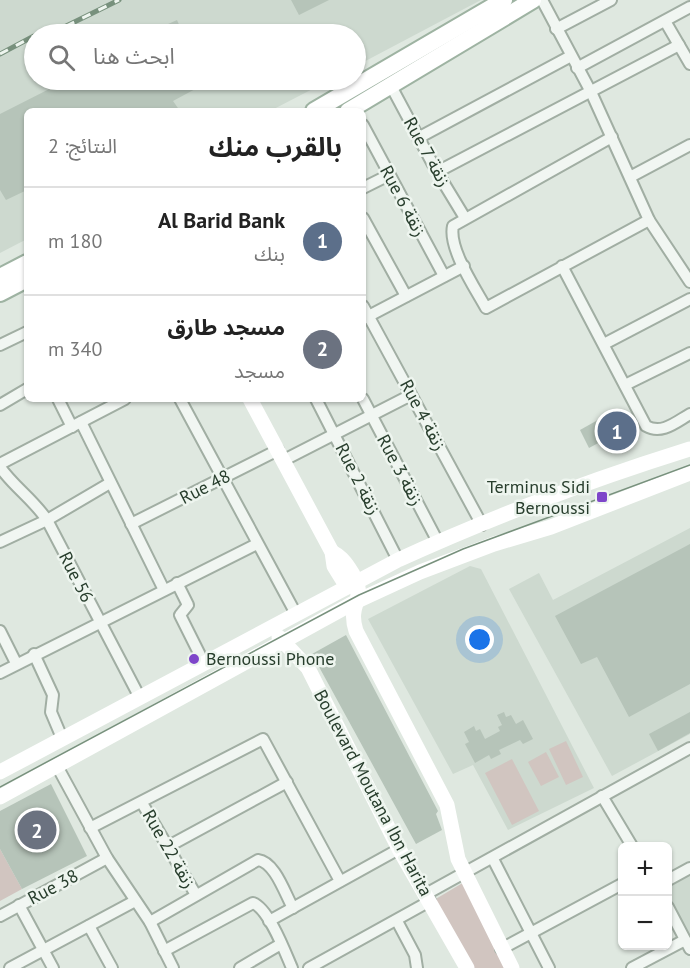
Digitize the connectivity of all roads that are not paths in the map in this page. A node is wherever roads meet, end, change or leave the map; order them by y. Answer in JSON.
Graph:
{"nodes":[{"id":1,"x":504,"y":0,"type":"edge"},
{"id":2,"x":533,"y":0,"type":"edge"},
{"id":3,"x":542,"y":0,"type":"edge"},
{"id":4,"x":611,"y":0,"type":"edge"},
{"id":5,"x":687,"y":0,"type":"edge"},
{"id":6,"x":690,"y":6,"type":"edge"},
{"id":7,"x":665,"y":21,"type":"junction"},
{"id":8,"x":556,"y":29,"type":"junction"},
{"id":9,"x":679,"y":45,"type":"junction"},
{"id":10,"x":571,"y":56,"type":"junction"},
{"id":11,"x":690,"y":64,"type":"edge"},
{"id":12,"x":577,"y":68,"type":"junction"},
{"id":13,"x":366,"y":81,"type":"edge"},
{"id":14,"x":391,"y":87,"type":"junction"},
{"id":15,"x":350,"y":90,"type":"edge"},
{"id":16,"x":591,"y":92,"type":"junction"},
{"id":17,"x":319,"y":108,"type":"edge"},
{"id":18,"x":355,"y":108,"type":"edge"},
{"id":19,"x":366,"y":131,"type":"edge"},
{"id":20,"x":612,"y":137,"type":"junction"},
{"id":21,"x":418,"y":138,"type":"junction"},
{"id":22,"x":690,"y":145,"type":"edge"},
{"id":23,"x":437,"y":172,"type":"junction"},
{"id":24,"x":389,"y":175,"type":"junction"},
{"id":25,"x":630,"y":177,"type":"junction"},
{"id":26,"x":366,"y":186,"type":"edge"},
{"id":27,"x":465,"y":218,"type":"junction"},
{"id":28,"x":649,"y":220,"type":"junction"},
{"id":29,"x":366,"y":223,"type":"edge"},
{"id":30,"x":24,"y":265,"type":"edge"},
{"id":31,"x":464,"y":266,"type":"junction"},
{"id":32,"x":562,"y":266,"type":"junction"},
{"id":33,"x":444,"y":276,"type":"junction"},
{"id":34,"x":0,"y":277,"type":"edge"},
{"id":35,"x":689,"y":278,"type":"edge"},
{"id":36,"x":24,"y":281,"type":"edge"},
{"id":37,"x":0,"y":293,"type":"edge"},
{"id":38,"x":406,"y":296,"type":"junction"},
{"id":39,"x":690,"y":299,"type":"edge"},
{"id":40,"x":366,"y":313,"type":"edge"},
{"id":41,"x":366,"y":315,"type":"edge"},
{"id":42,"x":24,"y":333,"type":"edge"},
{"id":43,"x":604,"y":344,"type":"junction"},
{"id":44,"x":0,"y":345,"type":"edge"},
{"id":45,"x":690,"y":353,"type":"edge"},
{"id":46,"x":626,"y":385,"type":"junction"},
{"id":47,"x":24,"y":390,"type":"edge"},
{"id":48,"x":411,"y":395,"type":"junction"},
{"id":49,"x":1,"y":402,"type":"edge"},
{"id":50,"x":60,"y":402,"type":"edge"},
{"id":51,"x":119,"y":402,"type":"edge"},
{"id":52,"x":182,"y":402,"type":"edge"},
{"id":53,"x":252,"y":402,"type":"edge"},
{"id":54,"x":318,"y":402,"type":"edge"},
{"id":55,"x":364,"y":402,"type":"edge"},
{"id":56,"x":690,"y":414,"type":"edge"},
{"id":57,"x":371,"y":415,"type":"junction"},
{"id":58,"x":76,"y":424,"type":"junction"},
{"id":59,"x":334,"y":433,"type":"junction"},
{"id":60,"x":690,"y":449,"type":"edge"},
{"id":61,"x":281,"y":455,"type":"junction"},
{"id":62,"x":0,"y":465,"type":"edge"},
{"id":63,"x":690,"y":473,"type":"edge"},
{"id":64,"x":223,"y":477,"type":"junction"},
{"id":65,"x":110,"y":483,"type":"junction"},
{"id":66,"x":47,"y":520,"type":"junction"},
{"id":67,"x":131,"y":524,"type":"junction"},
{"id":68,"x":482,"y":525,"type":"junction"},
{"id":69,"x":0,"y":542,"type":"edge"},
{"id":70,"x":438,"y":542,"type":"junction"},
{"id":71,"x":257,"y":544,"type":"junction"},
{"id":72,"x":398,"y":560,"type":"junction"},
{"id":73,"x":177,"y":583,"type":"junction"},
{"id":74,"x":352,"y":583,"type":"junction"},
{"id":75,"x":164,"y":590,"type":"junction"},
{"id":76,"x":355,"y":602,"type":"junction"},
{"id":77,"x":296,"y":614,"type":"junction"},
{"id":78,"x":99,"y":622,"type":"junction"},
{"id":79,"x":280,"y":622,"type":"junction"},
{"id":80,"x":0,"y":631,"type":"edge"},
{"id":81,"x":284,"y":643,"type":"junction"},
{"id":82,"x":34,"y":654,"type":"junction"},
{"id":83,"x":16,"y":663,"type":"junction"},
{"id":84,"x":204,"y":663,"type":"junction"},
{"id":85,"x":0,"y":673,"type":"edge"},
{"id":86,"x":139,"y":696,"type":"junction"},
{"id":87,"x":62,"y":738,"type":"junction"},
{"id":88,"x":690,"y":748,"type":"edge"},
{"id":89,"x":57,"y":766,"type":"junction"},
{"id":90,"x":0,"y":772,"type":"edge"},
{"id":91,"x":287,"y":782,"type":"junction"},
{"id":92,"x":602,"y":796,"type":"junction"},
{"id":93,"x":0,"y":797,"type":"edge"},
{"id":94,"x":142,"y":803,"type":"junction"},
{"id":95,"x":90,"y":828,"type":"junction"},
{"id":96,"x":630,"y":842,"type":"edge"},
{"id":97,"x":167,"y":847,"type":"junction"},
{"id":98,"x":399,"y":849,"type":"junction"},
{"id":99,"x":107,"y":858,"type":"junction"},
{"id":100,"x":494,"y":859,"type":"junction"},
{"id":101,"x":690,"y":868,"type":"edge"},
{"id":102,"x":465,"y":873,"type":"junction"},
{"id":103,"x":672,"y":878,"type":"edge"},
{"id":104,"x":339,"y":881,"type":"junction"},
{"id":105,"x":618,"y":886,"type":"edge"},
{"id":106,"x":196,"y":895,"type":"junction"},
{"id":107,"x":428,"y":898,"type":"junction"},
{"id":108,"x":135,"y":901,"type":"junction"},
{"id":109,"x":19,"y":905,"type":"junction"},
{"id":110,"x":293,"y":908,"type":"junction"},
{"id":111,"x":672,"y":914,"type":"edge"},
{"id":112,"x":0,"y":916,"type":"edge"},
{"id":113,"x":269,"y":921,"type":"junction"},
{"id":114,"x":397,"y":921,"type":"junction"},
{"id":115,"x":150,"y":922,"type":"junction"},
{"id":116,"x":88,"y":926,"type":"junction"},
{"id":117,"x":530,"y":934,"type":"junction"},
{"id":118,"x":688,"y":944,"type":"edge"},
{"id":119,"x":281,"y":945,"type":"junction"},
{"id":120,"x":501,"y":949,"type":"junction"},
{"id":121,"x":44,"y":951,"type":"junction"},
{"id":122,"x":164,"y":951,"type":"junction"},
{"id":123,"x":10,"y":968,"type":"edge"},
{"id":124,"x":53,"y":968,"type":"edge"},
{"id":125,"x":112,"y":968,"type":"edge"},
{"id":126,"x":173,"y":968,"type":"edge"},
{"id":127,"x":240,"y":968,"type":"edge"},
{"id":128,"x":292,"y":968,"type":"edge"},
{"id":129,"x":309,"y":968,"type":"edge"},
{"id":130,"x":417,"y":968,"type":"edge"},
{"id":131,"x":467,"y":968,"type":"edge"},
{"id":132,"x":512,"y":968,"type":"edge"},
{"id":133,"x":549,"y":968,"type":"edge"},
{"id":134,"x":632,"y":968,"type":"edge"}],
"edges":[{"from":1,"to":13,"type":"main road"},
{"from":2,"to":14,"type":"main road"},
{"from":3,"to":8,"type":"street"},
{"from":4,"to":8,"type":"street"},
{"from":5,"to":6,"type":"street"},
{"from":6,"to":7,"type":"street"},
{"from":7,"to":9,"type":"street"},
{"from":7,"to":12,"type":"street"},
{"from":8,"to":10,"type":"street"},
{"from":9,"to":11,"type":"street"},
{"from":9,"to":16,"type":"street"},
{"from":10,"to":12,"type":"street"},
{"from":10,"to":21,"type":"street"},
{"from":12,"to":16,"type":"street"},
{"from":14,"to":18,"type":"main road"},
{"from":14,"to":21,"type":"street","name":"Rue 7 زنقة"},
{"from":15,"to":17,"type":"main road"},
{"from":16,"to":20,"type":"street"},
{"from":16,"to":23,"type":"street"},
{"from":19,"to":24,"type":"street","name":"Rue 6 زنقة"},
{"from":20,"to":25,"type":"street"},
{"from":20,"to":27,"type":"street"},
{"from":21,"to":23,"type":"street","name":"Rue 7 زنقة"},
{"from":22,"to":25,"type":"street"},
{"from":23,"to":27,"type":"street","name":"Rue 7 زنقة"},
{"from":24,"to":26,"type":"street"},
{"from":24,"to":33,"type":"street","name":"Rue 6 زنقة"},
{"from":25,"to":28,"type":"street"},
{"from":27,"to":31,"type":"street"},
{"from":28,"to":32,"type":"street"},
{"from":28,"to":35,"type":"street"},
{"from":29,"to":38,"type":"street"},
{"from":30,"to":34,"type":"main road"},
{"from":31,"to":32,"type":"street"},
{"from":31,"to":33,"type":"street"},
{"from":32,"to":43,"type":"street"},
{"from":33,"to":38,"type":"street"},
{"from":36,"to":37,"type":"main road"},
{"from":38,"to":40,"type":"street"},
{"from":39,"to":43,"type":"street"},
{"from":41,"to":48,"type":"street","name":"Rue 4 زنقة"},
{"from":42,"to":44,"type":"street"},
{"from":43,"to":46,"type":"street"},
{"from":45,"to":46,"type":"street"},
{"from":46,"to":56,"type":"street"},
{"from":47,"to":49,"type":"street"},
{"from":48,"to":57,"type":"street","name":"Rue 48"},
{"from":48,"to":68,"type":"street","name":"Rue 4 زنقة"},
{"from":50,"to":58,"type":"street"},
{"from":51,"to":58,"type":"street"},
{"from":52,"to":64,"type":"street"},
{"from":53,"to":61,"type":"street"},
{"from":54,"to":59,"type":"street","name":"Rue 2 زنقة"},
{"from":55,"to":57,"type":"street","name":"Rue 3 زنقة"},
{"from":57,"to":59,"type":"street","name":"Rue 48"},
{"from":57,"to":70,"type":"street","name":"Rue 3 زنقة"},
{"from":58,"to":62,"type":"street"},
{"from":58,"to":65,"type":"street"},
{"from":59,"to":61,"type":"street","name":"Rue 48"},
{"from":59,"to":72,"type":"street","name":"Rue 2 زنقة"},
{"from":60,"to":68,"type":"street"},
{"from":61,"to":64,"type":"street","name":"Rue 48"},
{"from":61,"to":74,"type":"street"},
{"from":62,"to":66,"type":"street","name":"Rue 56"},
{"from":63,"to":76,"type":"street"},
{"from":64,"to":67,"type":"street","name":"Rue 48"},
{"from":64,"to":71,"type":"street"},
{"from":65,"to":66,"type":"street"},
{"from":65,"to":67,"type":"street"},
{"from":66,"to":69,"type":"street"},
{"from":66,"to":78,"type":"street","name":"Rue 56"},
{"from":67,"to":75,"type":"street"},
{"from":68,"to":70,"type":"street"},
{"from":70,"to":72,"type":"street"},
{"from":71,"to":73,"type":"street"},
{"from":71,"to":77,"type":"street"},
{"from":72,"to":74,"type":"street"},
{"from":73,"to":75,"type":"street"},
{"from":73,"to":84,"type":"street"},
{"from":74,"to":76,"type":"street"},
{"from":74,"to":77,"type":"street"},
{"from":75,"to":78,"type":"street"},
{"from":76,"to":81,"type":"street"},
{"from":76,"to":102,"type":"street"},
{"from":77,"to":79,"type":"street"},
{"from":78,"to":82,"type":"street"},
{"from":78,"to":86,"type":"street","name":"Rue 56"},
{"from":79,"to":81,"type":"street"},
{"from":79,"to":84,"type":"street"},
{"from":80,"to":83,"type":"street"},
{"from":81,"to":89,"type":"street"},
{"from":81,"to":98,"type":"street","name":"Boulevard Moutana Ibn Harita"},
{"from":82,"to":83,"type":"street"},
{"from":82,"to":87,"type":"street"},
{"from":83,"to":85,"type":"street"},
{"from":84,"to":86,"type":"street"},
{"from":86,"to":87,"type":"street"},
{"from":87,"to":90,"type":"street"},
{"from":88,"to":92,"type":"street"},
{"from":89,"to":93,"type":"street"},
{"from":89,"to":95,"type":"street"},
{"from":91,"to":94,"type":"street"},
{"from":91,"to":97,"type":"street"},
{"from":91,"to":104,"type":"street"},
{"from":92,"to":96,"type":"street"},
{"from":92,"to":100,"type":"street"},
{"from":94,"to":95,"type":"street"},
{"from":94,"to":97,"type":"street","name":"Rue 22 زنقة"},
{"from":95,"to":99,"type":"street"},
{"from":97,"to":106,"type":"street","name":"Rue 22 زنقة"},
{"from":98,"to":104,"type":"street"},
{"from":98,"to":107,"type":"street","name":"Boulevard Moutana Ibn Harita"},
{"from":99,"to":108,"type":"street"},
{"from":99,"to":109,"type":"street","name":"Rue 38"},
{"from":100,"to":102,"type":"street"},
{"from":100,"to":117,"type":"street"},
{"from":101,"to":103,"type":"street"},
{"from":102,"to":107,"type":"street"},
{"from":102,"to":120,"type":"street"},
{"from":104,"to":110,"type":"street"},
{"from":105,"to":117,"type":"street"},
{"from":106,"to":110,"type":"street"},
{"from":106,"to":115,"type":"street"},
{"from":107,"to":114,"type":"street"},
{"from":107,"to":131,"type":"street","name":"Boulevard Moutana Ibn Harita"},
{"from":108,"to":115,"type":"street"},
{"from":108,"to":116,"type":"street"},
{"from":109,"to":112,"type":"street","name":"Rue 38"},
{"from":109,"to":121,"type":"street"},
{"from":110,"to":113,"type":"street"},
{"from":111,"to":118,"type":"street"},
{"from":113,"to":119,"type":"street"},
{"from":113,"to":122,"type":"street"},
{"from":114,"to":129,"type":"street"},
{"from":114,"to":130,"type":"street"},
{"from":115,"to":122,"type":"street"},
{"from":116,"to":121,"type":"street"},
{"from":116,"to":125,"type":"street"},
{"from":117,"to":120,"type":"street"},
{"from":117,"to":133,"type":"street"},
{"from":118,"to":134,"type":"street"},
{"from":119,"to":127,"type":"street"},
{"from":119,"to":128,"type":"street"},
{"from":120,"to":132,"type":"street"},
{"from":121,"to":123,"type":"street"},
{"from":121,"to":124,"type":"street"},
{"from":122,"to":126,"type":"street"}]}
